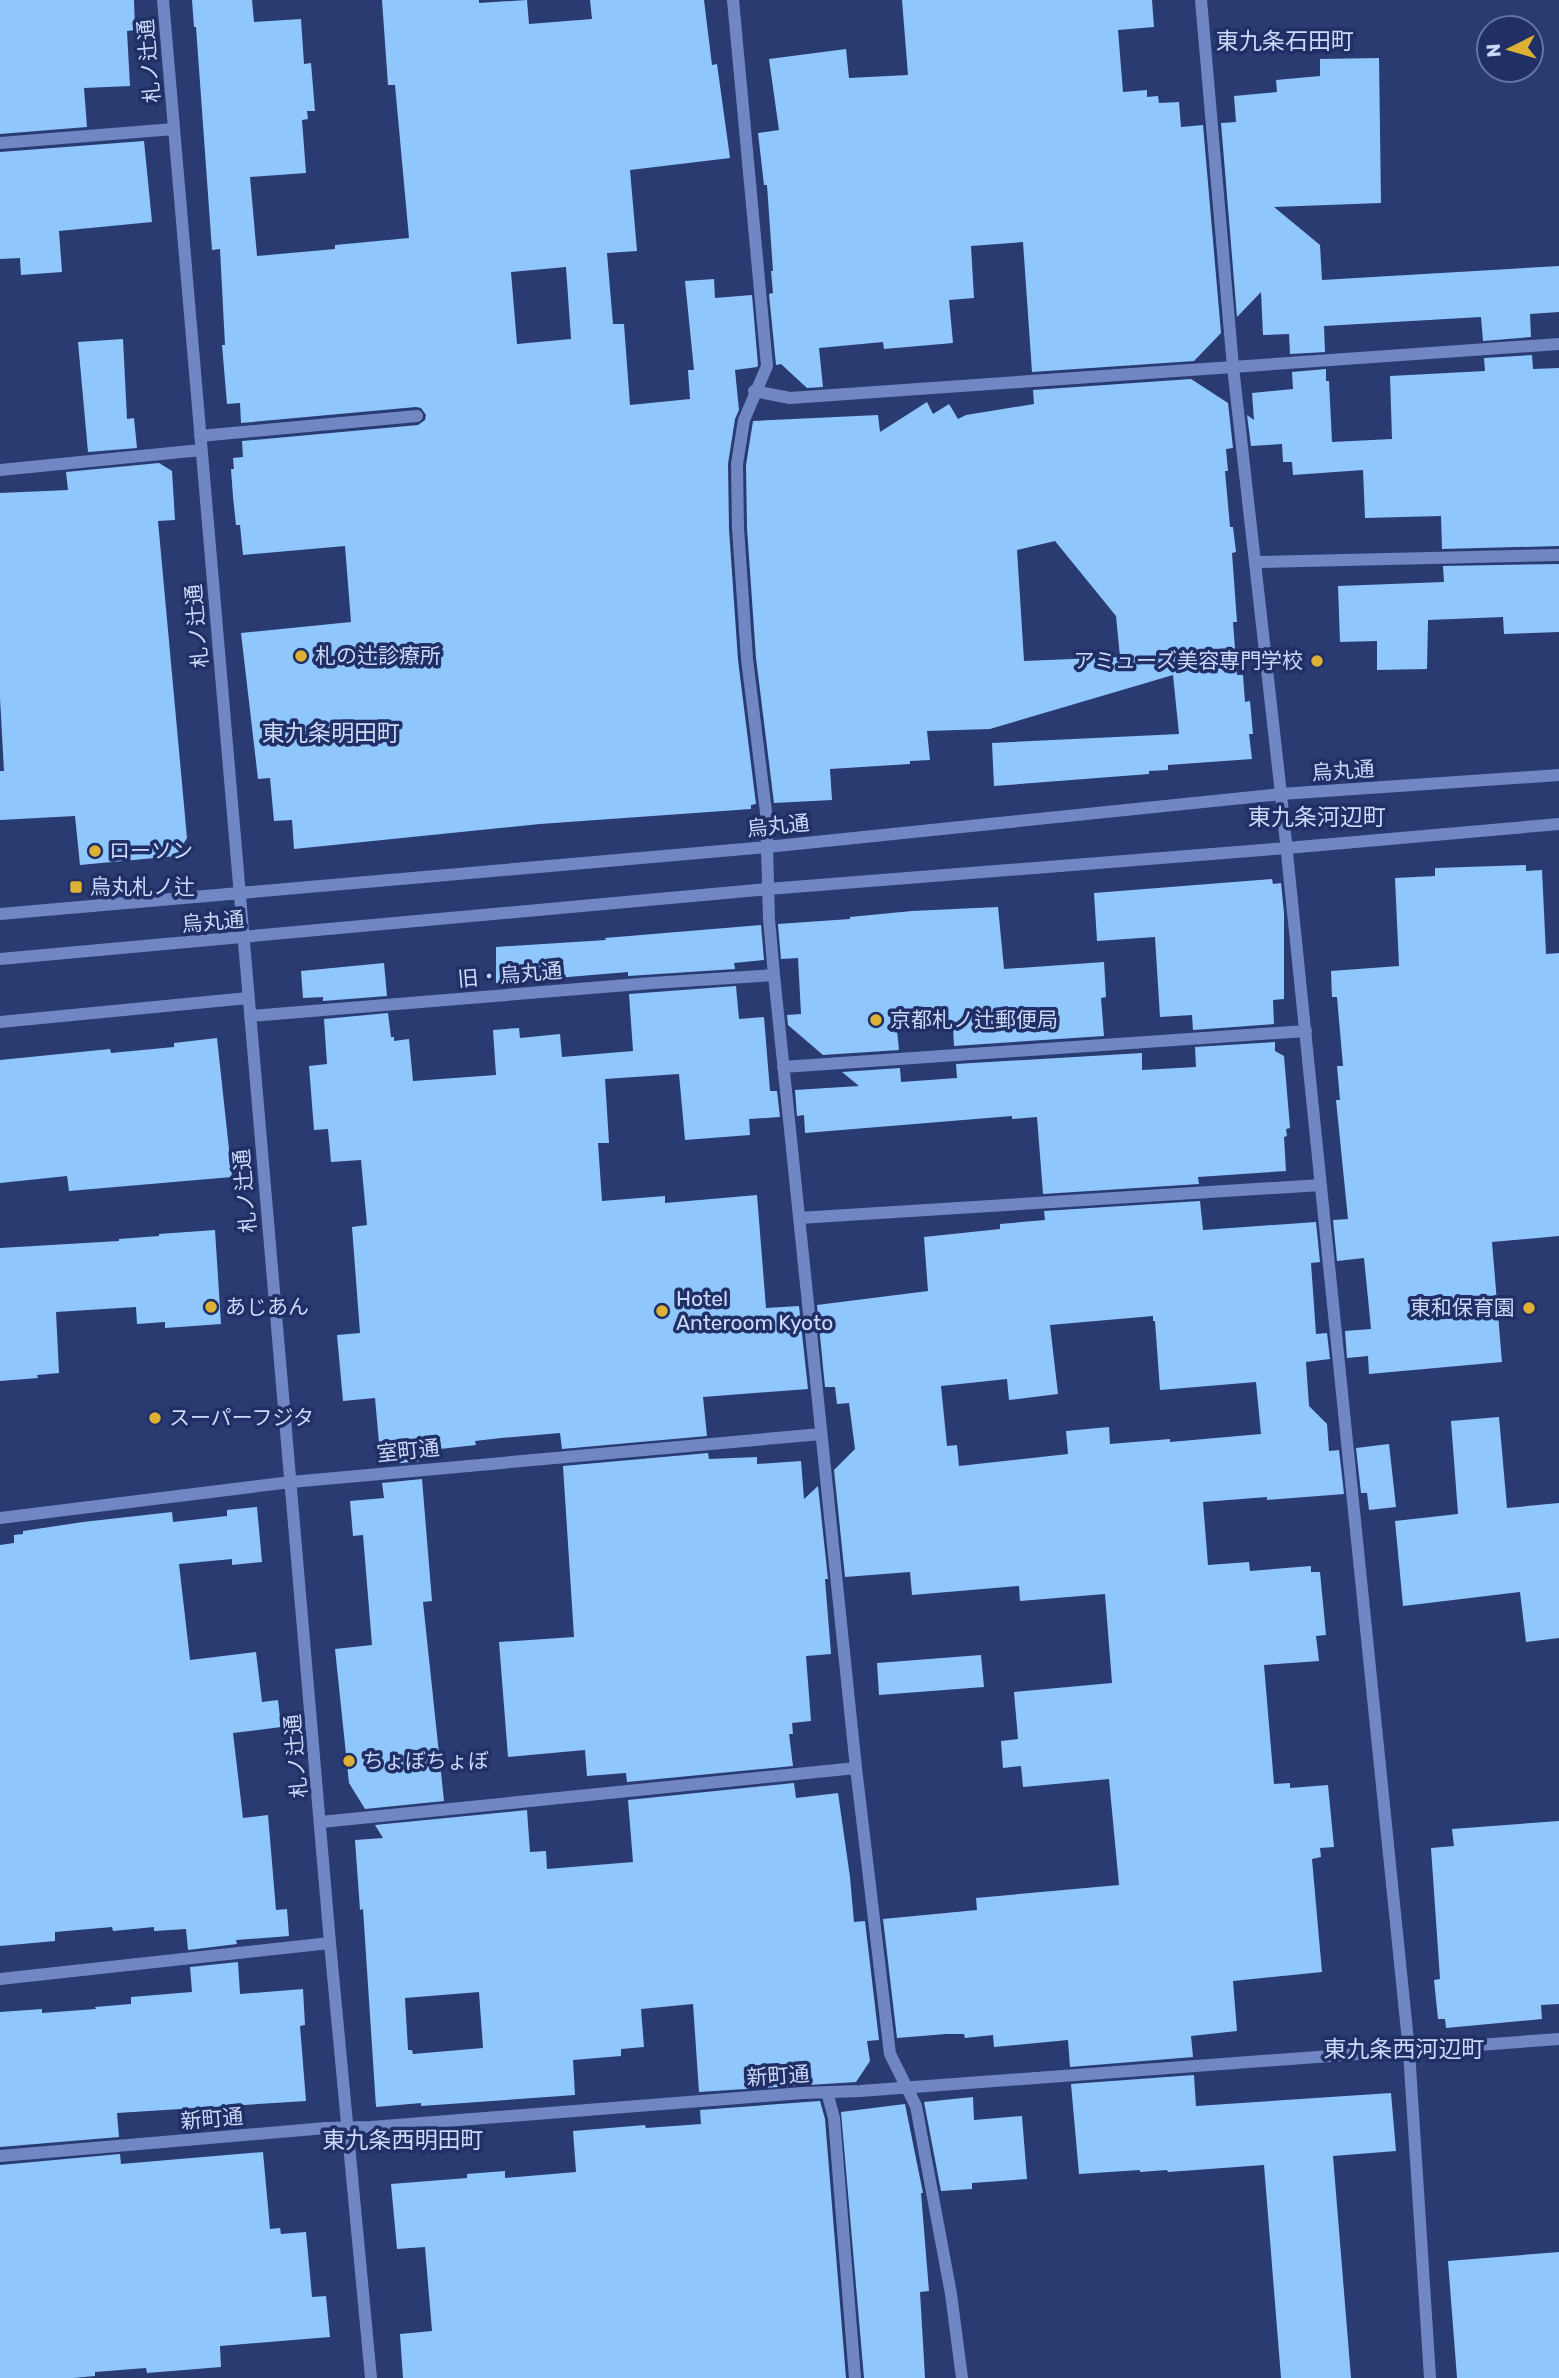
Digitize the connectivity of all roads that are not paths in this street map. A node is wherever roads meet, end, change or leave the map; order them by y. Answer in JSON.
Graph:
{"nodes":[{"id":1,"x":163,"y":0,"type":"edge"},
{"id":2,"x":733,"y":0,"type":"edge"},
{"id":3,"x":1201,"y":0,"type":"edge"},
{"id":4,"x":174,"y":129,"type":"junction"},
{"id":5,"x":0,"y":143,"type":"edge"},
{"id":6,"x":1559,"y":344,"type":"edge"},
{"id":7,"x":1233,"y":367,"type":"junction"},
{"id":8,"x":754,"y":391,"type":"junction"},
{"id":9,"x":417,"y":416,"type":"dead end"},
{"id":10,"x":200,"y":436,"type":"junction"},
{"id":11,"x":201,"y":450,"type":"junction"},
{"id":12,"x":0,"y":470,"type":"edge"},
{"id":13,"x":1559,"y":555,"type":"edge"},
{"id":14,"x":1255,"y":562,"type":"junction"},
{"id":15,"x":1559,"y":775,"type":"edge"},
{"id":16,"x":1282,"y":794,"type":"junction"},
{"id":17,"x":1559,"y":824,"type":"edge"},
{"id":18,"x":767,"y":847,"type":"junction"},
{"id":19,"x":1287,"y":848,"type":"junction"},
{"id":20,"x":768,"y":889,"type":"junction"},
{"id":21,"x":239,"y":892,"type":"junction"},
{"id":22,"x":0,"y":914,"type":"edge"},
{"id":23,"x":243,"y":939,"type":"junction"},
{"id":24,"x":0,"y":959,"type":"edge"},
{"id":25,"x":774,"y":975,"type":"junction"},
{"id":26,"x":248,"y":998,"type":"junction"},
{"id":27,"x":250,"y":1016,"type":"junction"},
{"id":28,"x":0,"y":1022,"type":"edge"},
{"id":29,"x":1306,"y":1031,"type":"junction"},
{"id":30,"x":783,"y":1067,"type":"junction"},
{"id":31,"x":1321,"y":1185,"type":"junction"},
{"id":32,"x":799,"y":1218,"type":"junction"},
{"id":33,"x":821,"y":1434,"type":"junction"},
{"id":34,"x":291,"y":1482,"type":"junction"},
{"id":35,"x":0,"y":1518,"type":"edge"},
{"id":36,"x":856,"y":1768,"type":"junction"},
{"id":37,"x":321,"y":1822,"type":"junction"},
{"id":38,"x":330,"y":1943,"type":"junction"},
{"id":39,"x":0,"y":1979,"type":"edge"},
{"id":40,"x":1559,"y":2039,"type":"edge"},
{"id":41,"x":1409,"y":2051,"type":"junction"},
{"id":42,"x":905,"y":2087,"type":"junction"},
{"id":43,"x":827,"y":2092,"type":"junction"},
{"id":44,"x":349,"y":2128,"type":"junction"},
{"id":45,"x":0,"y":2156,"type":"edge"},
{"id":46,"x":371,"y":2378,"type":"edge"},
{"id":47,"x":855,"y":2378,"type":"edge"},
{"id":48,"x":962,"y":2378,"type":"edge"},
{"id":49,"x":1430,"y":2378,"type":"edge"}],
"edges":[{"from":1,"to":4,"type":"street","name":"札ノ辻通"},
{"from":2,"to":8,"type":"street"},
{"from":3,"to":7,"type":"street"},
{"from":4,"to":5,"type":"street"},
{"from":4,"to":10,"type":"street","name":"札ノ辻通"},
{"from":6,"to":7,"type":"street"},
{"from":7,"to":8,"type":"street"},
{"from":7,"to":14,"type":"street"},
{"from":8,"to":18,"type":"street"},
{"from":9,"to":10,"type":"street"},
{"from":10,"to":11,"type":"street","name":"札ノ辻通"},
{"from":11,"to":12,"type":"street"},
{"from":11,"to":21,"type":"street","name":"札ノ辻通"},
{"from":13,"to":14,"type":"street"},
{"from":14,"to":16,"type":"street"},
{"from":15,"to":16,"type":"street","name":"烏丸通"},
{"from":16,"to":18,"type":"street","name":"烏丸通"},
{"from":16,"to":19,"type":"street"},
{"from":17,"to":19,"type":"street","name":"烏丸通"},
{"from":18,"to":20,"type":"street"},
{"from":18,"to":21,"type":"street","name":"烏丸通"},
{"from":19,"to":20,"type":"street","name":"烏丸通"},
{"from":19,"to":29,"type":"street"},
{"from":20,"to":23,"type":"street","name":"烏丸通"},
{"from":20,"to":25,"type":"street"},
{"from":21,"to":22,"type":"street","name":"烏丸通"},
{"from":21,"to":23,"type":"street","name":"札ノ辻通"},
{"from":23,"to":24,"type":"street","name":"烏丸通"},
{"from":23,"to":26,"type":"street","name":"札ノ辻通"},
{"from":25,"to":27,"type":"street","name":"旧・烏丸通"},
{"from":25,"to":30,"type":"street"},
{"from":26,"to":27,"type":"street","name":"札ノ辻通"},
{"from":26,"to":28,"type":"street"},
{"from":27,"to":34,"type":"street","name":"札ノ辻通"},
{"from":29,"to":30,"type":"street"},
{"from":29,"to":31,"type":"street"},
{"from":30,"to":32,"type":"street"},
{"from":31,"to":32,"type":"street"},
{"from":31,"to":41,"type":"street"},
{"from":32,"to":33,"type":"street"},
{"from":33,"to":34,"type":"street","name":"室町通"},
{"from":33,"to":36,"type":"street"},
{"from":34,"to":35,"type":"street","name":"室町通"},
{"from":34,"to":37,"type":"street","name":"札ノ辻通"},
{"from":36,"to":37,"type":"street"},
{"from":36,"to":42,"type":"street"},
{"from":37,"to":38,"type":"street","name":"札ノ辻通"},
{"from":38,"to":39,"type":"street"},
{"from":38,"to":44,"type":"street","name":"札ノ辻通"},
{"from":40,"to":41,"type":"street","name":"新町通"},
{"from":41,"to":42,"type":"street","name":"新町通"},
{"from":41,"to":49,"type":"street"},
{"from":42,"to":43,"type":"street","name":"新町通"},
{"from":42,"to":48,"type":"street"},
{"from":43,"to":44,"type":"street","name":"新町通"},
{"from":43,"to":47,"type":"street"},
{"from":44,"to":45,"type":"street","name":"新町通"},
{"from":44,"to":46,"type":"street","name":"札ノ辻通"}]}
